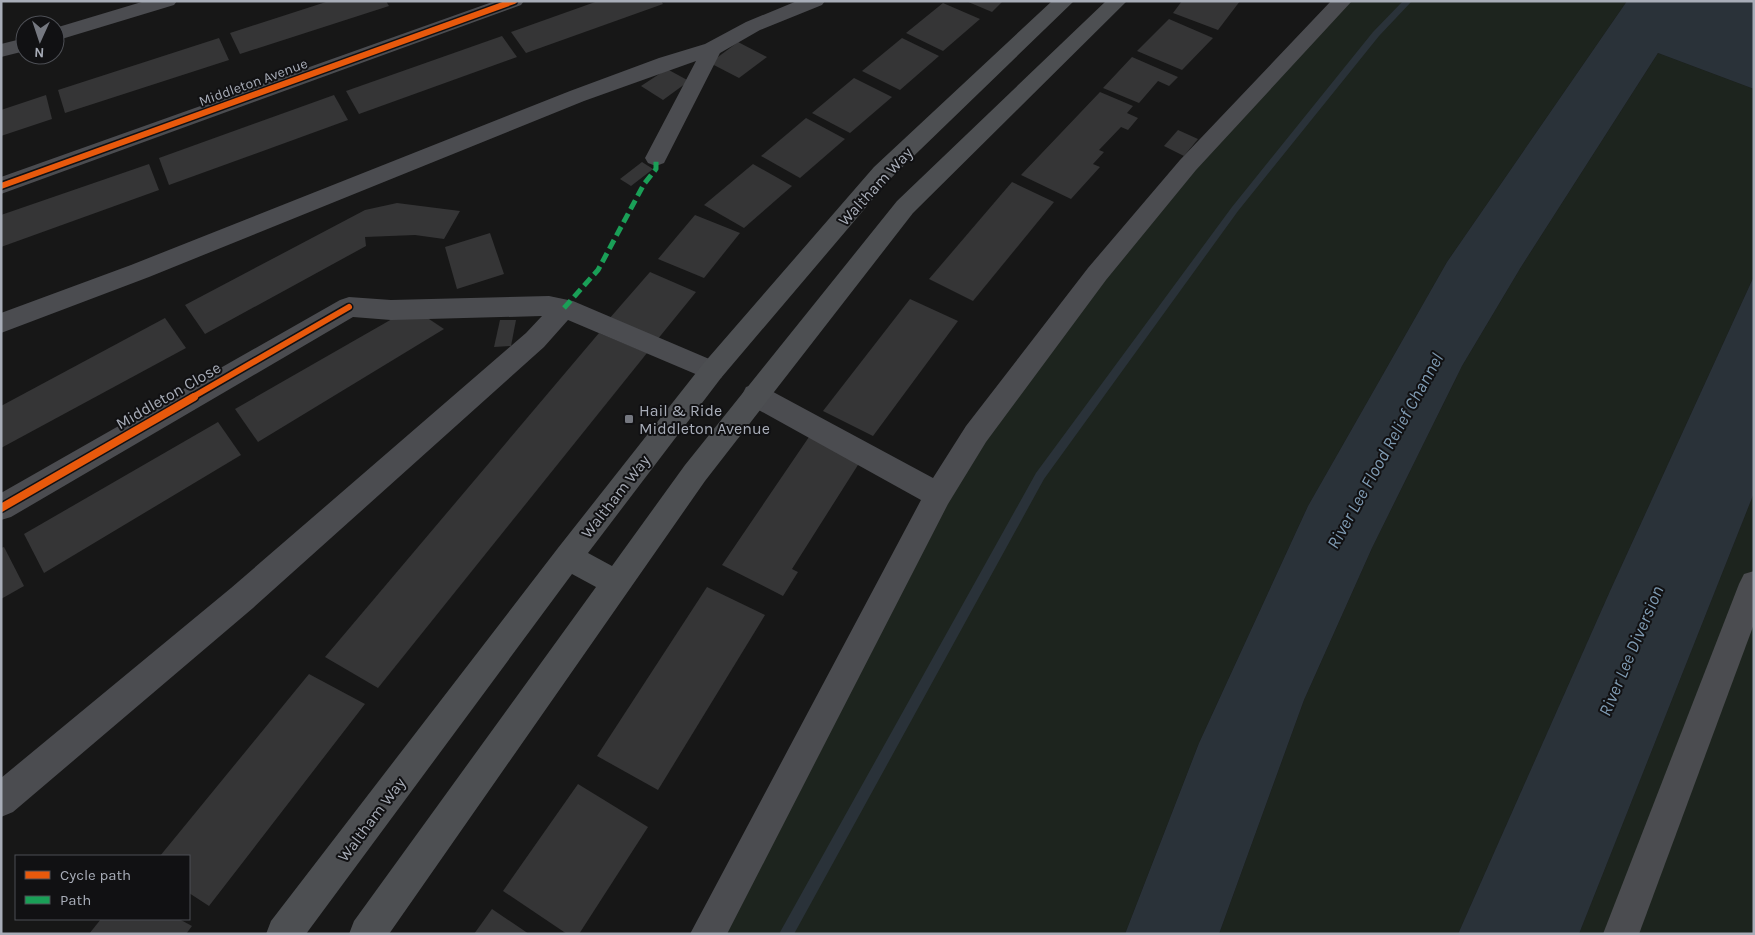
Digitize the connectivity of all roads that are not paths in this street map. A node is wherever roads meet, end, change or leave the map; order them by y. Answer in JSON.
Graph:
{"nodes":[{"id":1,"x":166,"y":1,"type":"edge"},
{"id":2,"x":514,"y":1,"type":"edge"},
{"id":3,"x":815,"y":1,"type":"edge"},
{"id":4,"x":1064,"y":1,"type":"edge"},
{"id":5,"x":1118,"y":1,"type":"edge"},
{"id":6,"x":1342,"y":1,"type":"edge"},
{"id":7,"x":65,"y":32,"type":"edge"},
{"id":8,"x":15,"y":47,"type":"edge"},
{"id":9,"x":712,"y":49,"type":"junction"},
{"id":10,"x":1,"y":51,"type":"edge"},
{"id":11,"x":914,"y":144,"type":"junction"},
{"id":12,"x":656,"y":158,"type":"dead end"},
{"id":13,"x":950,"y":162,"type":"junction"},
{"id":14,"x":1,"y":186,"type":"edge"},
{"id":15,"x":564,"y":308,"type":"junction"},
{"id":16,"x":1,"y":322,"type":"edge"},
{"id":17,"x":712,"y":371,"type":"junction"},
{"id":18,"x":755,"y":395,"type":"junction"},
{"id":19,"x":938,"y":495,"type":"junction"},
{"id":20,"x":1,"y":508,"type":"edge"},
{"id":21,"x":568,"y":557,"type":"junction"},
{"id":22,"x":616,"y":583,"type":"junction"},
{"id":23,"x":1754,"y":584,"type":"edge"},
{"id":24,"x":1,"y":800,"type":"edge"},
{"id":25,"x":284,"y":934,"type":"edge"},
{"id":26,"x":367,"y":934,"type":"edge"},
{"id":27,"x":708,"y":934,"type":"edge"},
{"id":28,"x":1621,"y":934,"type":"edge"}],
"edges":[{"from":1,"to":7,"type":"street"},
{"from":2,"to":14,"type":"street","name":"Middleton Avenue"},
{"from":3,"to":9,"type":"street"},
{"from":4,"to":11,"type":"main road","name":"Waltham Way"},
{"from":5,"to":13,"type":"main road"},
{"from":6,"to":19,"type":"street"},
{"from":8,"to":10,"type":"street"},
{"from":9,"to":12,"type":"street"},
{"from":9,"to":16,"type":"street"},
{"from":11,"to":13,"type":"main road"},
{"from":11,"to":17,"type":"main road","name":"Waltham Way"},
{"from":13,"to":18,"type":"main road"},
{"from":15,"to":17,"type":"street"},
{"from":15,"to":20,"type":"street","name":"Middleton Close"},
{"from":15,"to":24,"type":"street"},
{"from":17,"to":21,"type":"main road","name":"Waltham Way"},
{"from":18,"to":19,"type":"street"},
{"from":18,"to":22,"type":"main road"},
{"from":19,"to":27,"type":"street"},
{"from":21,"to":22,"type":"main road"},
{"from":21,"to":25,"type":"main road","name":"Waltham Way"},
{"from":22,"to":26,"type":"main road"},
{"from":23,"to":28,"type":"street"}]}
